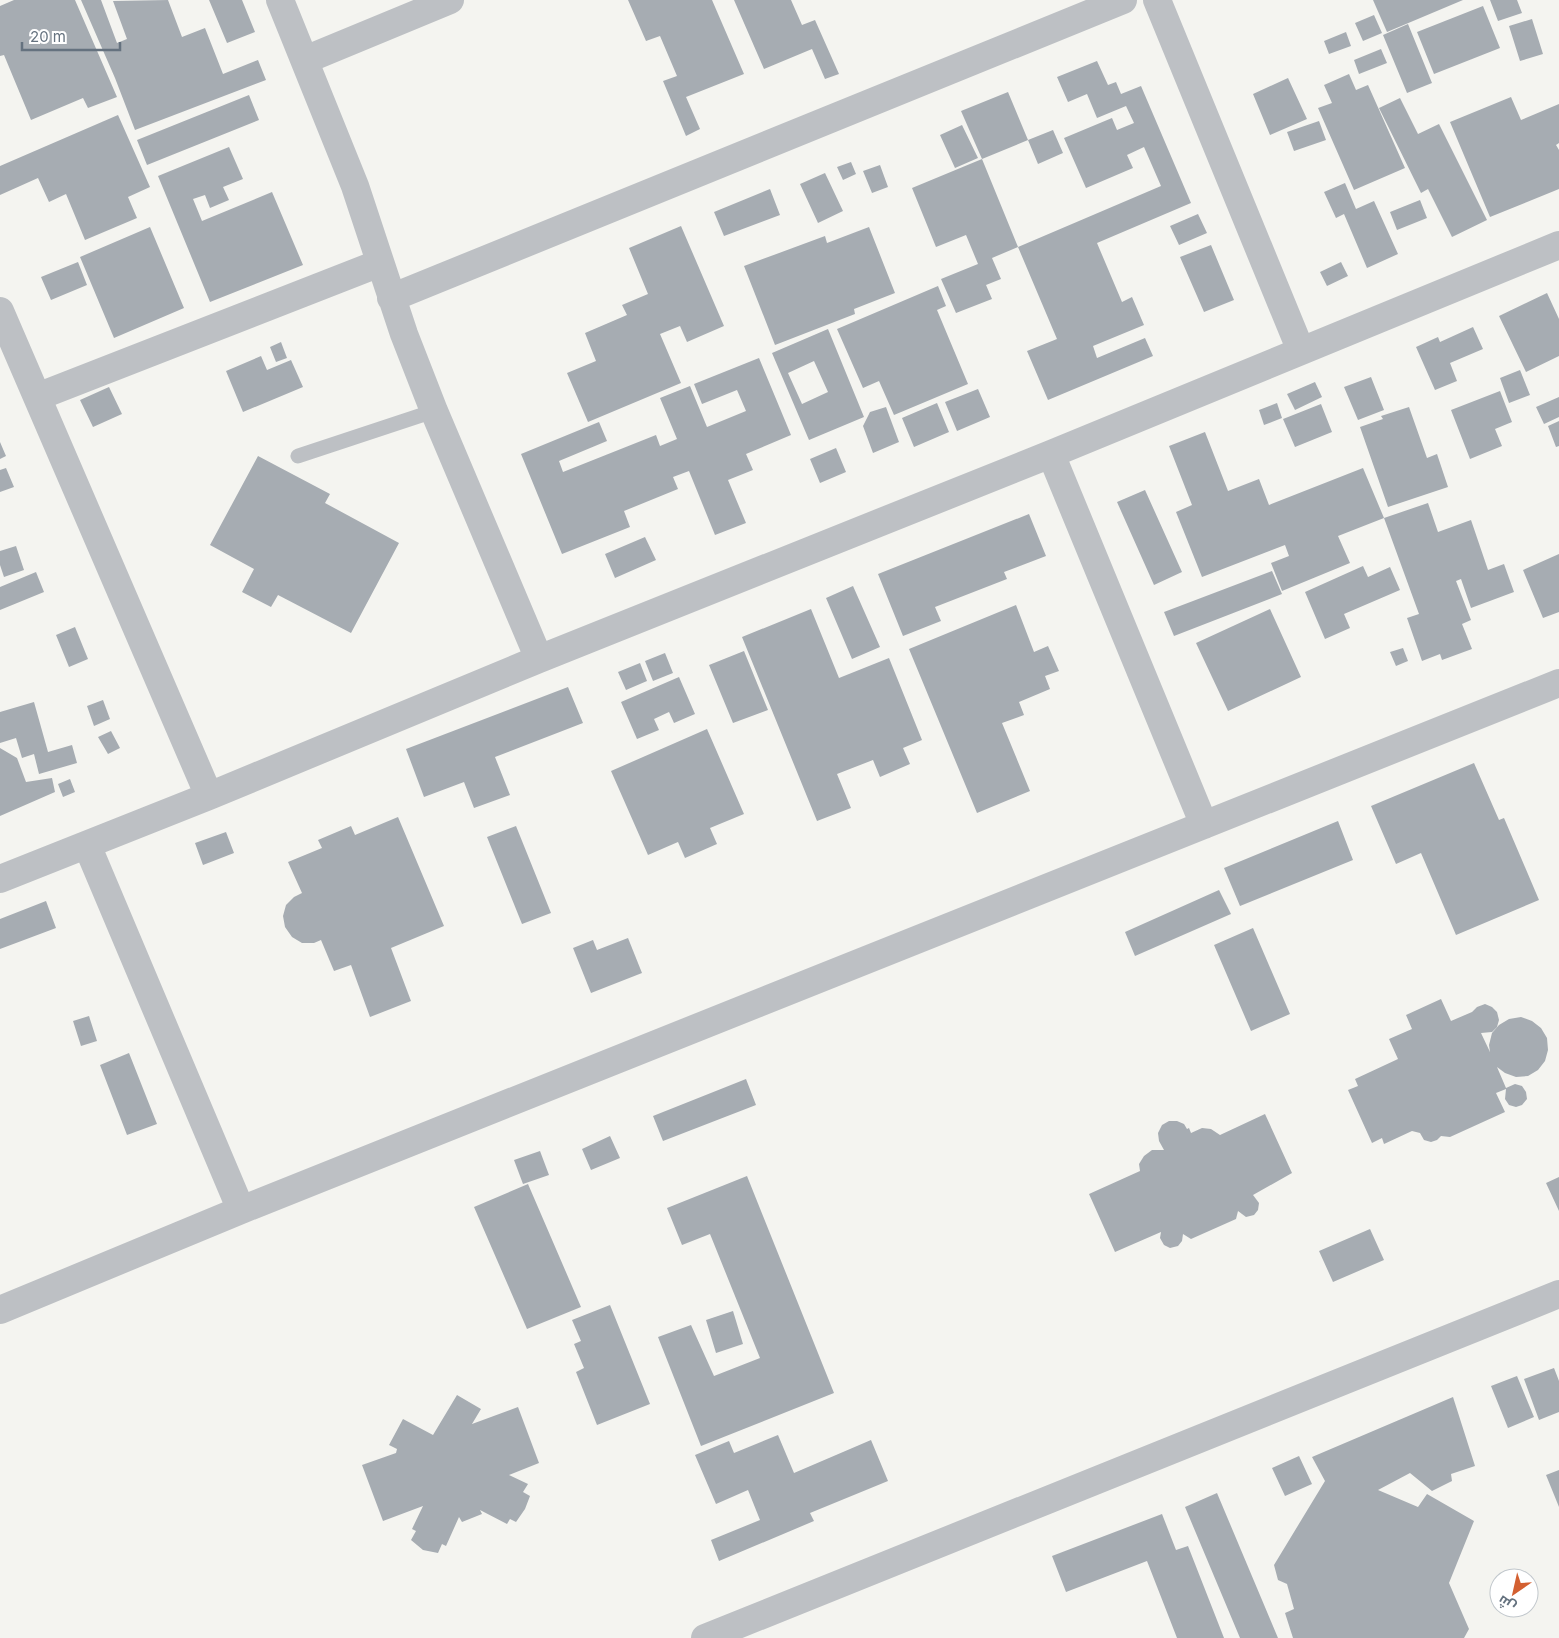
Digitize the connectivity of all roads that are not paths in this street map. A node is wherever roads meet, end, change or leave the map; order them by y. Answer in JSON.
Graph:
{"nodes":[{"id":1,"x":280,"y":0,"type":"edge"},
{"id":2,"x":450,"y":0,"type":"edge"},
{"id":3,"x":1123,"y":0,"type":"edge"},
{"id":4,"x":1156,"y":0,"type":"edge"},
{"id":5,"x":304,"y":60,"type":"junction"},
{"id":6,"x":1559,"y":245,"type":"edge"},
{"id":7,"x":380,"y":263,"type":"junction"},
{"id":8,"x":391,"y":298,"type":"junction"},
{"id":9,"x":0,"y":311,"type":"edge"},
{"id":10,"x":1301,"y":350,"type":"junction"},
{"id":11,"x":37,"y":397,"type":"junction"},
{"id":12,"x":434,"y":411,"type":"junction"},
{"id":13,"x":1051,"y":454,"type":"junction"},
{"id":14,"x":298,"y":456,"type":"dead end"},
{"id":15,"x":539,"y":659,"type":"junction"},
{"id":16,"x":1559,"y":683,"type":"edge"},
{"id":17,"x":208,"y":796,"type":"junction"},
{"id":18,"x":1204,"y":825,"type":"junction"},
{"id":19,"x":88,"y":845,"type":"junction"},
{"id":20,"x":0,"y":879,"type":"edge"},
{"id":21,"x":241,"y":1210,"type":"junction"},
{"id":22,"x":1559,"y":1294,"type":"edge"},
{"id":23,"x":0,"y":1310,"type":"edge"},
{"id":24,"x":705,"y":1638,"type":"edge"}],
"edges":[{"from":1,"to":5,"type":"street"},
{"from":2,"to":5,"type":"street"},
{"from":3,"to":8,"type":"street"},
{"from":4,"to":10,"type":"street"},
{"from":5,"to":7,"type":"street"},
{"from":6,"to":10,"type":"street"},
{"from":7,"to":8,"type":"street"},
{"from":7,"to":11,"type":"street"},
{"from":8,"to":12,"type":"street"},
{"from":9,"to":11,"type":"street"},
{"from":10,"to":13,"type":"street"},
{"from":11,"to":17,"type":"street"},
{"from":12,"to":14,"type":"lane"},
{"from":12,"to":15,"type":"street"},
{"from":13,"to":15,"type":"street"},
{"from":13,"to":18,"type":"street"},
{"from":15,"to":17,"type":"street"},
{"from":16,"to":18,"type":"street"},
{"from":17,"to":19,"type":"street"},
{"from":18,"to":21,"type":"street"},
{"from":19,"to":20,"type":"street"},
{"from":19,"to":21,"type":"street"},
{"from":21,"to":23,"type":"street"},
{"from":22,"to":24,"type":"street"}]}
